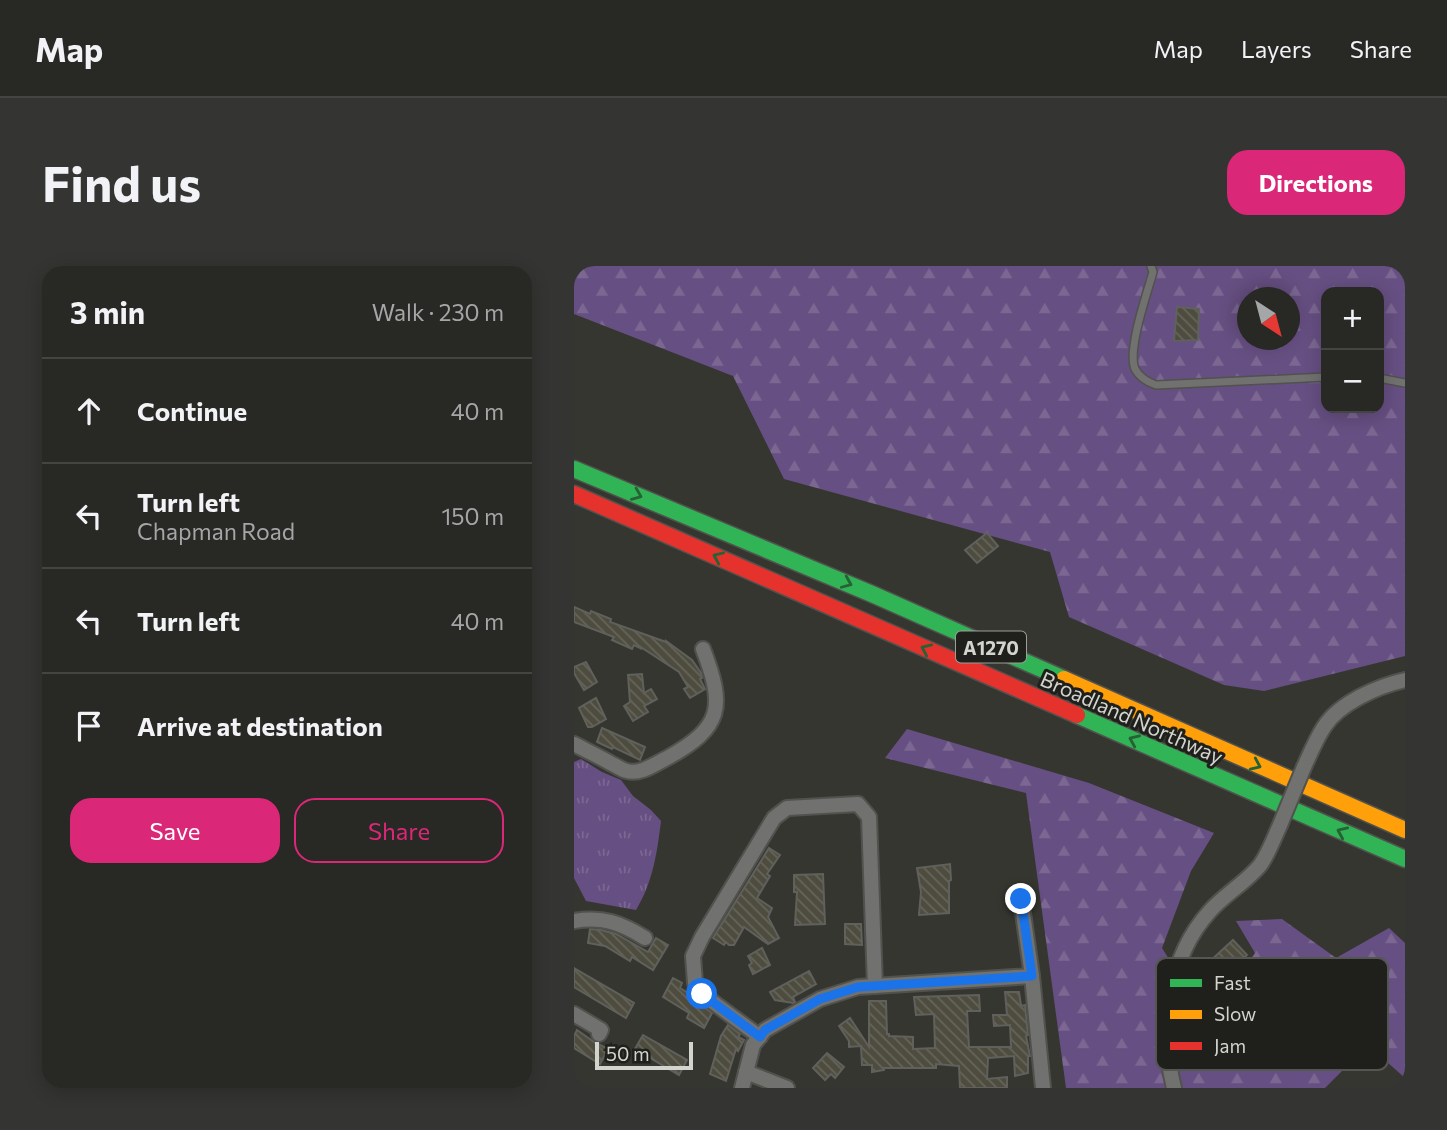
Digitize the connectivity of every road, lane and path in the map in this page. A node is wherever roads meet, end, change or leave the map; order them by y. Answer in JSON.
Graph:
{"nodes":[{"id":1,"x":1151,"y":266,"type":"edge"},
{"id":2,"x":1321,"y":377,"type":"edge"},
{"id":3,"x":1384,"y":379,"type":"edge"},
{"id":4,"x":1405,"y":383,"type":"edge"},
{"id":5,"x":574,"y":469,"type":"edge"},
{"id":6,"x":574,"y":494,"type":"edge"},
{"id":7,"x":703,"y":649,"type":"dead end"},
{"id":8,"x":1405,"y":680,"type":"edge"},
{"id":9,"x":574,"y":731,"type":"edge"},
{"id":10,"x":574,"y":736,"type":"edge"},
{"id":11,"x":574,"y":744,"type":"edge"},
{"id":12,"x":1405,"y":830,"type":"edge"},
{"id":13,"x":1405,"y":859,"type":"edge"},
{"id":14,"x":1021,"y":899,"type":"dead end"},
{"id":15,"x":574,"y":921,"type":"edge"},
{"id":16,"x":645,"y":938,"type":"dead end"},
{"id":17,"x":1182,"y":958,"type":"edge"},
{"id":18,"x":1032,"y":976,"type":"junction"},
{"id":19,"x":875,"y":986,"type":"junction"},
{"id":20,"x":574,"y":1014,"type":"edge"},
{"id":21,"x":599,"y":1034,"type":"dead end"},
{"id":22,"x":760,"y":1037,"type":"junction"},
{"id":23,"x":1169,"y":1070,"type":"edge"},
{"id":24,"x":747,"y":1072,"type":"junction"},
{"id":25,"x":742,"y":1088,"type":"edge"},
{"id":26,"x":787,"y":1088,"type":"edge"},
{"id":27,"x":1043,"y":1088,"type":"edge"},
{"id":28,"x":1174,"y":1088,"type":"edge"}],
"edges":[{"from":1,"to":2,"type":"lane"},
{"from":3,"to":4,"type":"lane"},
{"from":5,"to":12,"type":"highway","name":"Broadland Northway","number":"A1270","one_way":true},
{"from":13,"to":6,"type":"highway","name":"Broadland Northway","number":"A1270","one_way":true},
{"from":7,"to":11,"type":"street"},
{"from":8,"to":17,"type":"street","bridge":true},
{"from":9,"to":10,"type":"street"},
{"from":14,"to":18,"type":"street"},
{"from":15,"to":16,"type":"street"},
{"from":18,"to":19,"type":"street"},
{"from":18,"to":27,"type":"street"},
{"from":19,"to":22,"type":"street"},
{"from":19,"to":22,"type":"street"},
{"from":20,"to":21,"type":"street"},
{"from":22,"to":24,"type":"street"},
{"from":23,"to":28,"type":"street","bridge":true},
{"from":24,"to":25,"type":"street"},
{"from":24,"to":26,"type":"street"}]}
